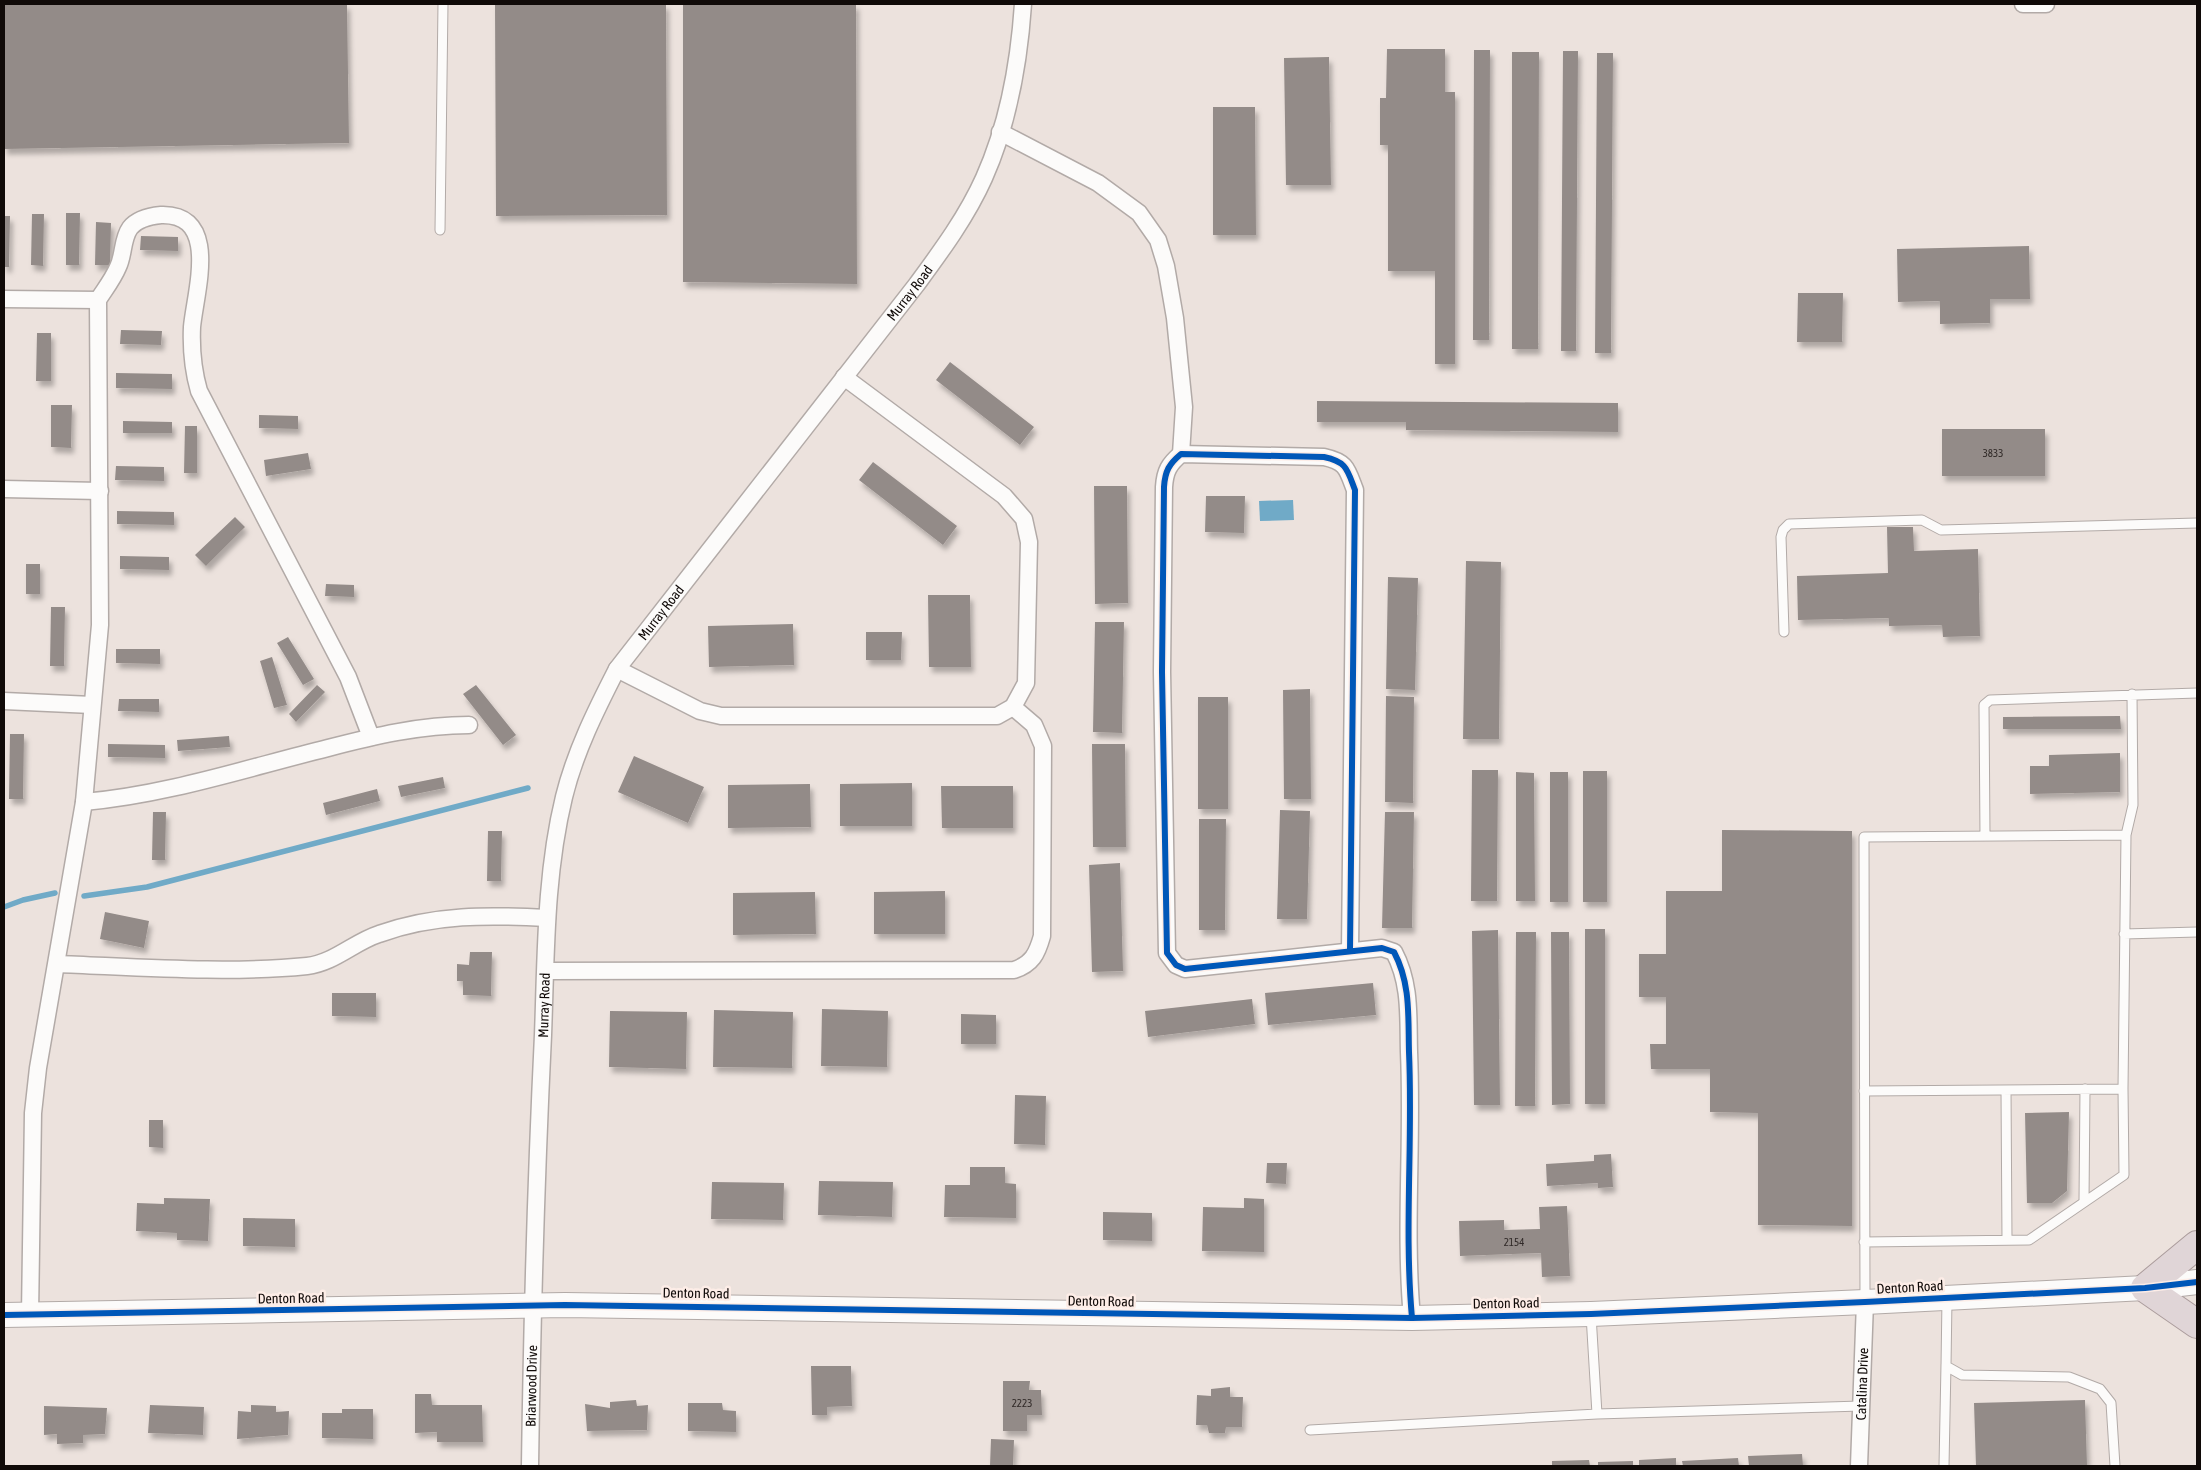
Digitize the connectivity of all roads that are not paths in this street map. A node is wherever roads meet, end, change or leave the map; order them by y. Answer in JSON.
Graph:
{"nodes":[{"id":1,"x":443,"y":4,"type":"edge"},
{"id":2,"x":1023,"y":4,"type":"edge"},
{"id":3,"x":2023,"y":4,"type":"edge"},
{"id":4,"x":2046,"y":4,"type":"edge"},
{"id":5,"x":1000,"y":132,"type":"junction"},
{"id":6,"x":440,"y":230,"type":"dead end"},
{"id":7,"x":4,"y":299,"type":"edge"},
{"id":8,"x":98,"y":300,"type":"junction"},
{"id":9,"x":844,"y":377,"type":"junction"},
{"id":10,"x":1181,"y":454,"type":"junction"},
{"id":11,"x":4,"y":490,"type":"edge"},
{"id":12,"x":100,"y":492,"type":"junction"},
{"id":13,"x":2197,"y":523,"type":"edge"},
{"id":14,"x":1784,"y":632,"type":"dead end"},
{"id":15,"x":617,"y":669,"type":"junction"},
{"id":16,"x":2197,"y":693,"type":"edge"},
{"id":17,"x":2132,"y":694,"type":"junction"},
{"id":18,"x":4,"y":701,"type":"edge"},
{"id":19,"x":92,"y":705,"type":"junction"},
{"id":20,"x":1013,"y":706,"type":"junction"},
{"id":21,"x":470,"y":724,"type":"dead end"},
{"id":22,"x":371,"y":737,"type":"junction"},
{"id":23,"x":84,"y":802,"type":"junction"},
{"id":24,"x":2126,"y":835,"type":"junction"},
{"id":25,"x":1985,"y":836,"type":"junction"},
{"id":26,"x":547,"y":918,"type":"junction"},
{"id":27,"x":2197,"y":932,"type":"edge"},
{"id":28,"x":2124,"y":934,"type":"junction"},
{"id":29,"x":1350,"y":951,"type":"junction"},
{"id":30,"x":57,"y":964,"type":"junction"},
{"id":31,"x":546,"y":971,"type":"junction"},
{"id":32,"x":2085,"y":1089,"type":"junction"},
{"id":33,"x":2123,"y":1089,"type":"junction"},
{"id":34,"x":2006,"y":1090,"type":"junction"},
{"id":35,"x":1864,"y":1091,"type":"junction"},
{"id":36,"x":2084,"y":1200,"type":"junction"},
{"id":37,"x":2007,"y":1240,"type":"junction"},
{"id":38,"x":1864,"y":1242,"type":"junction"},
{"id":39,"x":2197,"y":1245,"type":"edge"},
{"id":40,"x":2197,"y":1282,"type":"edge"},
{"id":41,"x":2145,"y":1288,"type":"junction"},
{"id":42,"x":1947,"y":1297,"type":"junction"},
{"id":43,"x":1865,"y":1302,"type":"junction"},
{"id":44,"x":534,"y":1305,"type":"junction"},
{"id":45,"x":1591,"y":1314,"type":"junction"},
{"id":46,"x":4,"y":1315,"type":"edge"},
{"id":47,"x":30,"y":1315,"type":"junction"},
{"id":48,"x":1412,"y":1318,"type":"junction"},
{"id":49,"x":2197,"y":1324,"type":"edge"},
{"id":50,"x":1946,"y":1364,"type":"junction"},
{"id":51,"x":1861,"y":1406,"type":"junction"},
{"id":52,"x":1597,"y":1414,"type":"junction"},
{"id":53,"x":1310,"y":1430,"type":"dead end"},
{"id":54,"x":530,"y":1466,"type":"edge"},
{"id":55,"x":1859,"y":1466,"type":"edge"},
{"id":56,"x":1944,"y":1466,"type":"edge"},
{"id":57,"x":2115,"y":1466,"type":"edge"}],
"edges":[{"from":1,"to":6,"type":"lane"},
{"from":2,"to":5,"type":"street","name":"Murray Road"},
{"from":3,"to":4,"type":"street"},
{"from":5,"to":9,"type":"street","name":"Murray Road"},
{"from":5,"to":10,"type":"street"},
{"from":7,"to":8,"type":"street"},
{"from":8,"to":12,"type":"street"},
{"from":8,"to":22,"type":"street"},
{"from":9,"to":15,"type":"street","name":"Murray Road"},
{"from":9,"to":20,"type":"street"},
{"from":10,"to":29,"type":"street"},
{"from":10,"to":29,"type":"street"},
{"from":11,"to":12,"type":"street"},
{"from":12,"to":19,"type":"street"},
{"from":13,"to":14,"type":"lane"},
{"from":15,"to":20,"type":"street"},
{"from":15,"to":26,"type":"street","name":"Murray Road"},
{"from":16,"to":17,"type":"lane"},
{"from":17,"to":24,"type":"lane"},
{"from":17,"to":25,"type":"lane"},
{"from":18,"to":19,"type":"street"},
{"from":19,"to":23,"type":"street"},
{"from":20,"to":31,"type":"street"},
{"from":21,"to":22,"type":"street"},
{"from":22,"to":23,"type":"street"},
{"from":23,"to":30,"type":"street"},
{"from":24,"to":25,"type":"lane"},
{"from":24,"to":28,"type":"lane"},
{"from":25,"to":35,"type":"lane"},
{"from":26,"to":30,"type":"street"},
{"from":26,"to":31,"type":"street","name":"Murray Road"},
{"from":27,"to":28,"type":"lane"},
{"from":28,"to":33,"type":"lane"},
{"from":29,"to":48,"type":"street"},
{"from":30,"to":47,"type":"street"},
{"from":31,"to":44,"type":"street","name":"Murray Road"},
{"from":32,"to":33,"type":"lane"},
{"from":32,"to":34,"type":"lane"},
{"from":32,"to":36,"type":"lane"},
{"from":33,"to":36,"type":"lane"},
{"from":34,"to":35,"type":"lane"},
{"from":34,"to":37,"type":"lane"},
{"from":35,"to":38,"type":"lane"},
{"from":36,"to":37,"type":"lane"},
{"from":37,"to":38,"type":"lane"},
{"from":38,"to":43,"type":"lane"},
{"from":39,"to":41,"type":"highway"},
{"from":40,"to":41,"type":"street","name":"Denton Road"},
{"from":41,"to":42,"type":"street","name":"Denton Road"},
{"from":41,"to":49,"type":"highway"},
{"from":42,"to":43,"type":"street","name":"Denton Road"},
{"from":42,"to":50,"type":"lane"},
{"from":43,"to":45,"type":"street","name":"Denton Road"},
{"from":43,"to":51,"type":"street","name":"Catalina Drive"},
{"from":44,"to":47,"type":"street","name":"Denton Road"},
{"from":44,"to":48,"type":"street","name":"Denton Road"},
{"from":44,"to":54,"type":"street","name":"Briarwood Drive"},
{"from":45,"to":48,"type":"street","name":"Denton Road"},
{"from":45,"to":52,"type":"lane"},
{"from":46,"to":47,"type":"street","name":"Denton Road"},
{"from":50,"to":56,"type":"lane"},
{"from":50,"to":57,"type":"lane"},
{"from":51,"to":52,"type":"lane"},
{"from":51,"to":55,"type":"street","name":"Catalina Drive"},
{"from":52,"to":53,"type":"lane"}]}
